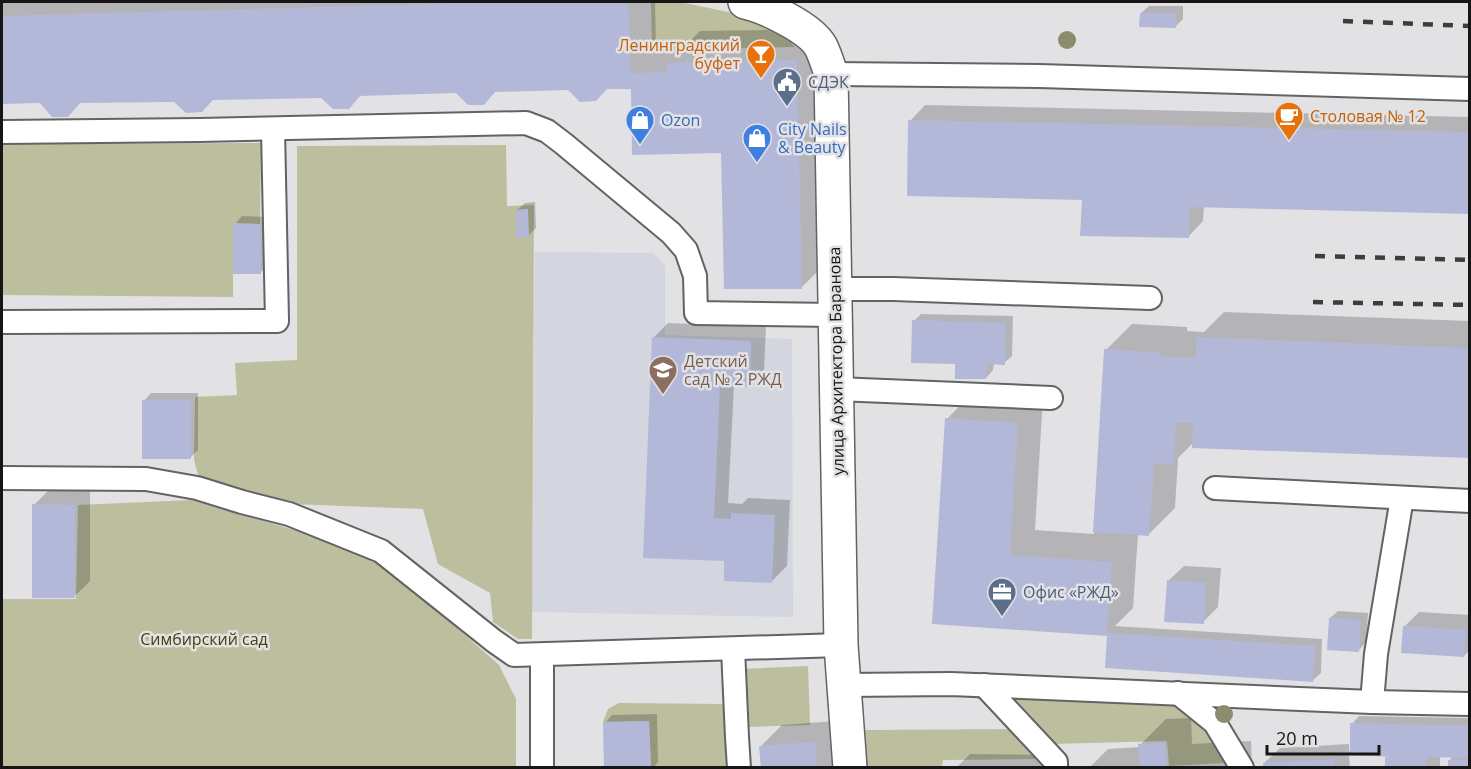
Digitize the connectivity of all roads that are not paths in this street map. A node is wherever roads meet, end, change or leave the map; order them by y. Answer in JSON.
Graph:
{"nodes":[{"id":1,"x":745,"y":2,"type":"edge"},
{"id":2,"x":831,"y":74,"type":"junction"},
{"id":3,"x":1470,"y":89,"type":"edge"},
{"id":4,"x":273,"y":129,"type":"junction"},
{"id":5,"x":2,"y":132,"type":"edge"},
{"id":6,"x":1150,"y":298,"type":"dead end"},
{"id":7,"x":835,"y":302,"type":"junction"},
{"id":8,"x":2,"y":322,"type":"edge"},
{"id":9,"x":837,"y":389,"type":"junction"},
{"id":10,"x":1051,"y":398,"type":"dead end"},
{"id":11,"x":2,"y":478,"type":"edge"},
{"id":12,"x":1215,"y":488,"type":"dead end"},
{"id":13,"x":1402,"y":498,"type":"junction"},
{"id":14,"x":1470,"y":501,"type":"edge"},
{"id":15,"x":841,"y":645,"type":"junction"},
{"id":16,"x":733,"y":649,"type":"junction"},
{"id":17,"x":542,"y":654,"type":"junction"},
{"id":18,"x":844,"y":685,"type":"junction"},
{"id":19,"x":984,"y":685,"type":"junction"},
{"id":20,"x":1178,"y":693,"type":"junction"},
{"id":21,"x":1372,"y":702,"type":"junction"},
{"id":22,"x":1470,"y":704,"type":"edge"},
{"id":23,"x":542,"y":768,"type":"edge"},
{"id":24,"x":739,"y":768,"type":"edge"},
{"id":25,"x":850,"y":768,"type":"edge"},
{"id":26,"x":1056,"y":768,"type":"edge"},
{"id":27,"x":1242,"y":768,"type":"edge"}],
"edges":[{"from":1,"to":2,"type":"street","name":"улица Архитектора Баранова"},
{"from":2,"to":3,"type":"lane"},
{"from":2,"to":7,"type":"street","name":"улица Архитектора Баранова"},
{"from":4,"to":5,"type":"lane"},
{"from":4,"to":7,"type":"lane"},
{"from":4,"to":8,"type":"lane"},
{"from":6,"to":7,"type":"lane"},
{"from":7,"to":9,"type":"street","name":"улица Архитектора Баранова"},
{"from":9,"to":10,"type":"lane"},
{"from":9,"to":15,"type":"street","name":"улица Архитектора Баранова"},
{"from":11,"to":17,"type":"lane"},
{"from":12,"to":13,"type":"lane"},
{"from":13,"to":14,"type":"lane"},
{"from":13,"to":21,"type":"lane"},
{"from":15,"to":16,"type":"lane"},
{"from":15,"to":18,"type":"street","name":"улица Архитектора Баранова"},
{"from":16,"to":17,"type":"lane"},
{"from":16,"to":24,"type":"lane"},
{"from":17,"to":23,"type":"lane"},
{"from":18,"to":19,"type":"lane"},
{"from":18,"to":25,"type":"street","name":"улица Архитектора Баранова"},
{"from":19,"to":20,"type":"lane"},
{"from":19,"to":26,"type":"lane"},
{"from":20,"to":21,"type":"lane"},
{"from":20,"to":27,"type":"lane"},
{"from":21,"to":22,"type":"lane"}]}
